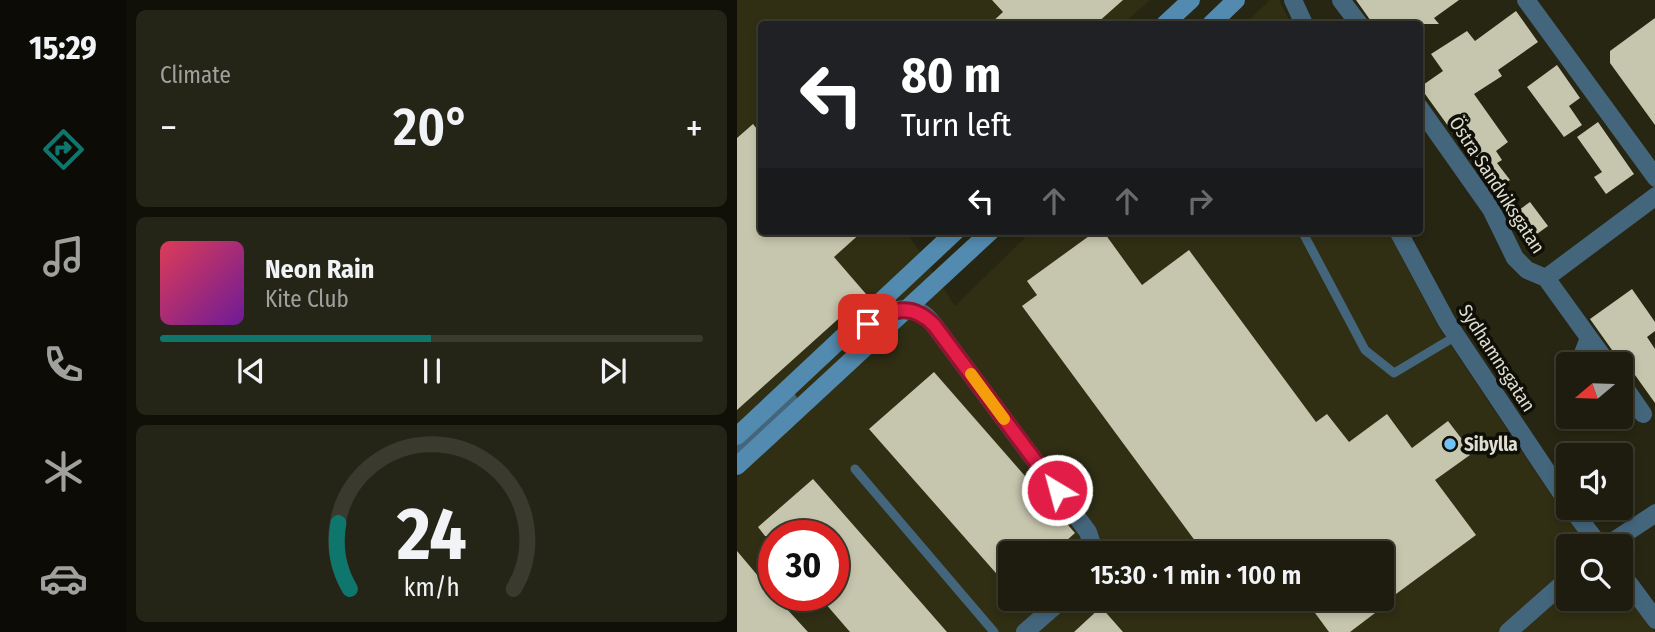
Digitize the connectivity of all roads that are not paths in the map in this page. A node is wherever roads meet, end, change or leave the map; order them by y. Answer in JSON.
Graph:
{"nodes":[{"id":1,"x":1191,"y":0,"type":"edge"},
{"id":2,"x":1236,"y":0,"type":"edge"},
{"id":3,"x":1293,"y":0,"type":"edge"},
{"id":4,"x":1341,"y":0,"type":"edge"},
{"id":5,"x":1526,"y":0,"type":"edge"},
{"id":6,"x":1168,"y":21,"type":"edge"},
{"id":7,"x":1214,"y":21,"type":"edge"},
{"id":8,"x":1303,"y":21,"type":"edge"},
{"id":9,"x":1357,"y":21,"type":"edge"},
{"id":10,"x":1423,"y":113,"type":"edge"},
{"id":11,"x":1655,"y":178,"type":"edge"},
{"id":12,"x":1655,"y":196,"type":"edge"},
{"id":13,"x":952,"y":235,"type":"edge"},
{"id":14,"x":987,"y":235,"type":"edge"},
{"id":15,"x":1304,"y":235,"type":"edge"},
{"id":16,"x":1401,"y":235,"type":"edge"},
{"id":17,"x":1546,"y":278,"type":"junction"},
{"id":18,"x":1456,"y":335,"type":"junction"},
{"id":19,"x":1589,"y":338,"type":"junction"},
{"id":20,"x":1584,"y":352,"type":"edge"},
{"id":21,"x":1599,"y":352,"type":"edge"},
{"id":22,"x":1633,"y":399,"type":"edge"},
{"id":23,"x":1643,"y":414,"type":"dead end"},
{"id":24,"x":737,"y":436,"type":"edge"},
{"id":25,"x":737,"y":449,"type":"edge"},
{"id":26,"x":737,"y":466,"type":"edge"},
{"id":27,"x":855,"y":469,"type":"dead end"},
{"id":28,"x":1556,"y":485,"type":"edge"},
{"id":29,"x":1655,"y":513,"type":"edge"},
{"id":30,"x":1580,"y":520,"type":"edge"},
{"id":31,"x":1591,"y":534,"type":"edge"},
{"id":32,"x":1624,"y":534,"type":"edge"},
{"id":33,"x":1091,"y":541,"type":"edge"},
{"id":34,"x":1556,"y":590,"type":"edge"},
{"id":35,"x":1633,"y":590,"type":"edge"},
{"id":36,"x":1049,"y":611,"type":"edge"},
{"id":37,"x":1655,"y":620,"type":"edge"},
{"id":38,"x":994,"y":632,"type":"edge"},
{"id":39,"x":1025,"y":632,"type":"edge"},
{"id":40,"x":1508,"y":632,"type":"edge"}],
"edges":[{"from":1,"to":6,"type":"main road"},
{"from":2,"to":7,"type":"main road"},
{"from":3,"to":8,"type":"street"},
{"from":4,"to":9,"type":"street"},
{"from":5,"to":11,"type":"street"},
{"from":10,"to":17,"type":"street","name":"Östra Sandviksgatan"},
{"from":12,"to":17,"type":"street","name":"Östra Sandviksgatan"},
{"from":13,"to":24,"type":"main road"},
{"from":14,"to":26,"type":"main road","bridge":true},
{"from":15,"to":18,"type":"lane"},
{"from":16,"to":18,"type":"street","name":"Sydhamnsgatan"},
{"from":17,"to":19,"type":"street","name":"Östra Sandviksgatan"},
{"from":18,"to":28,"type":"street","name":"Sydhamnsgatan"},
{"from":19,"to":20,"type":"street"},
{"from":19,"to":21,"type":"street","name":"Östra Sandviksgatan"},
{"from":22,"to":23,"type":"street"},
{"from":25,"to":33,"type":"street"},
{"from":27,"to":38,"type":"lane"},
{"from":29,"to":32,"type":"street"},
{"from":30,"to":31,"type":"street"},
{"from":34,"to":40,"type":"street"},
{"from":35,"to":37,"type":"street"},
{"from":36,"to":39,"type":"street"}]}
